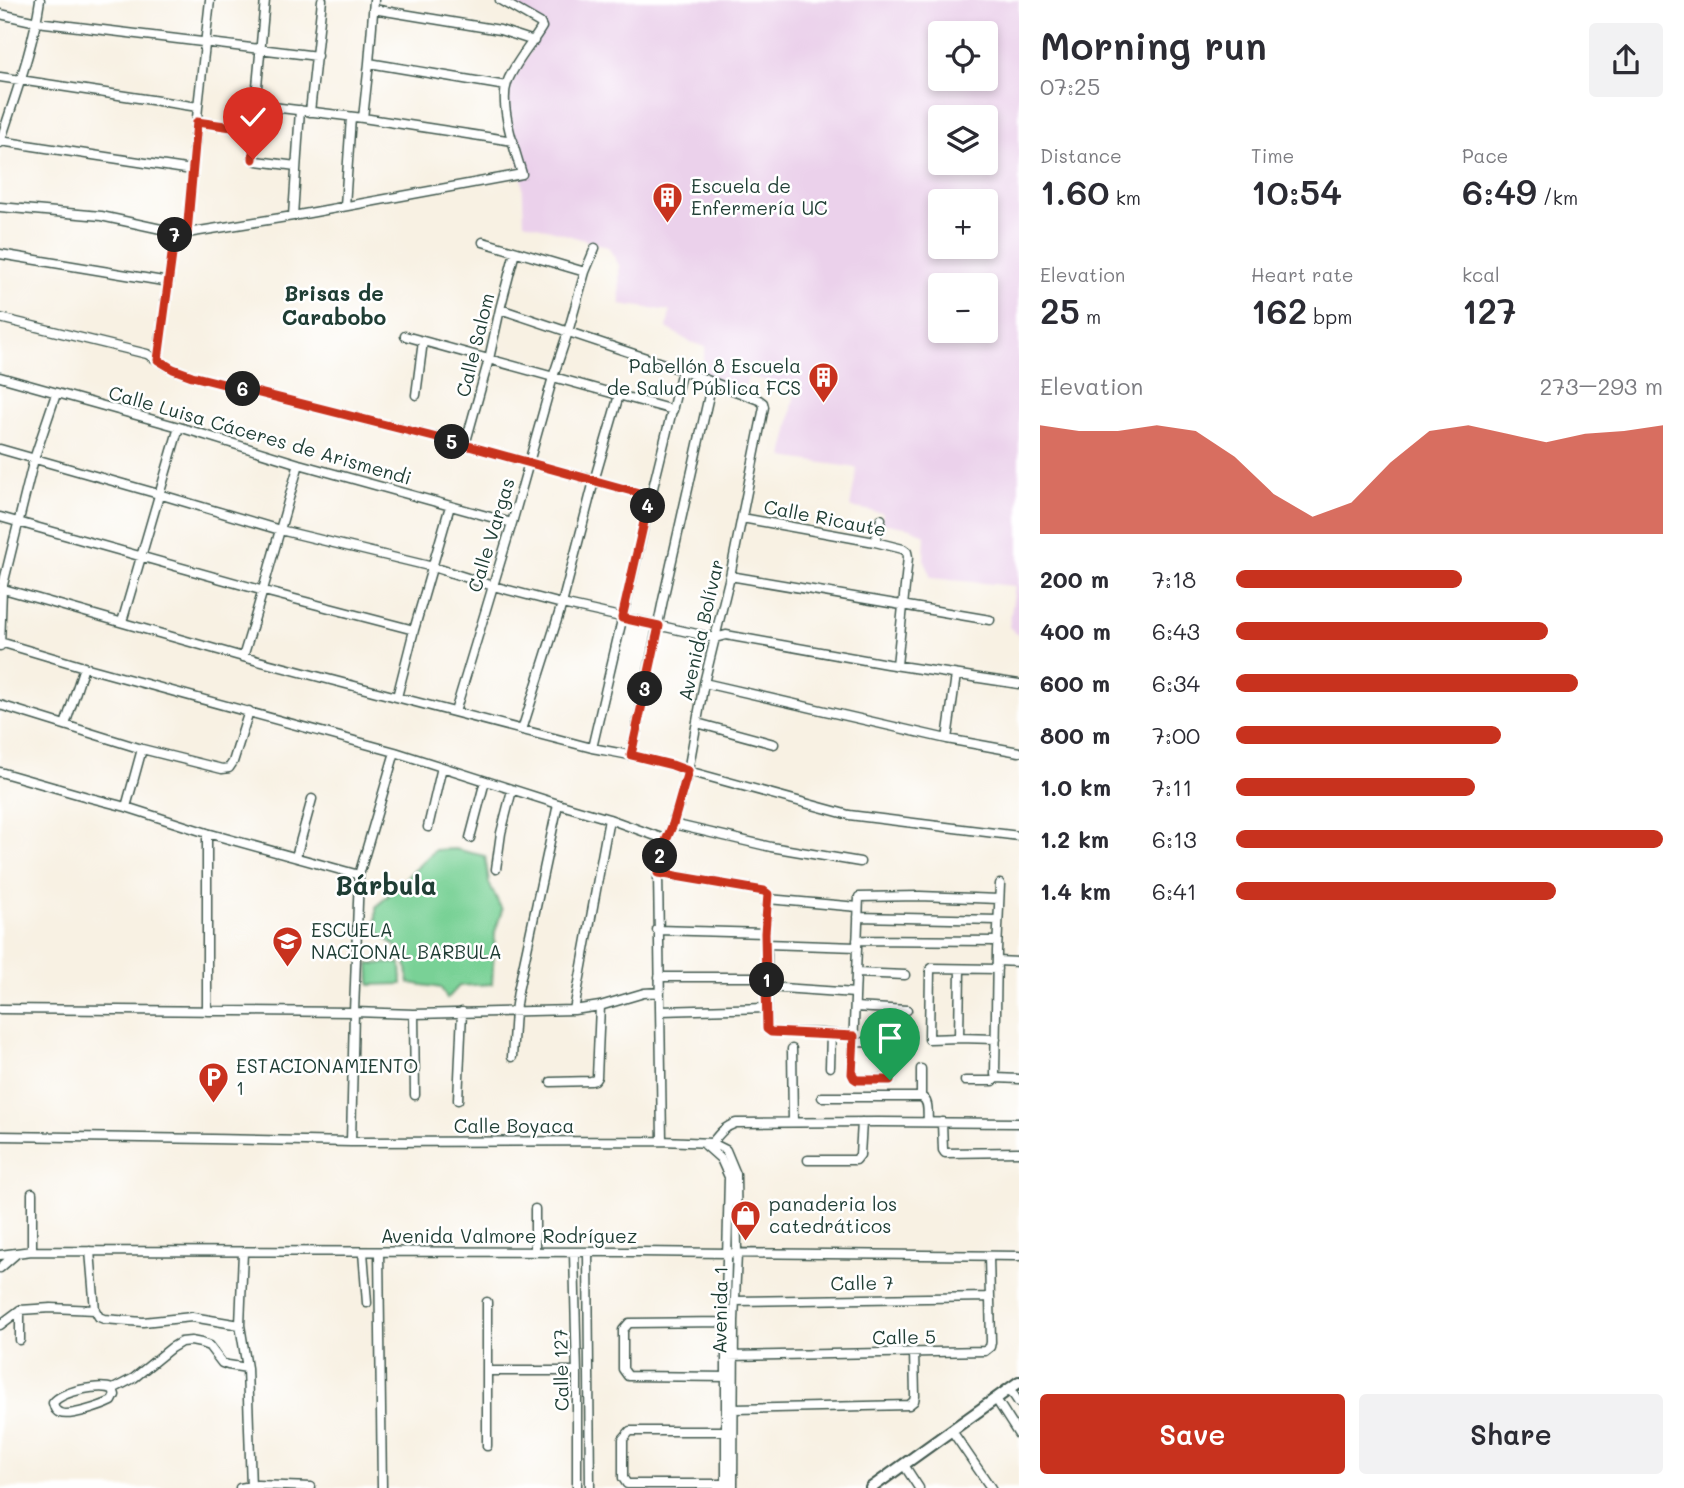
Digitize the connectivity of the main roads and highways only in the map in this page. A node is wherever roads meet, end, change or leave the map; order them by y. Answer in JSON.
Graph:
{"nodes":[{"id":1,"x":1019,"y":1383,"type":"edge"},
{"id":2,"x":871,"y":1488,"type":"edge"}],
"edges":[{"from":1,"to":2,"type":"main road"}]}
